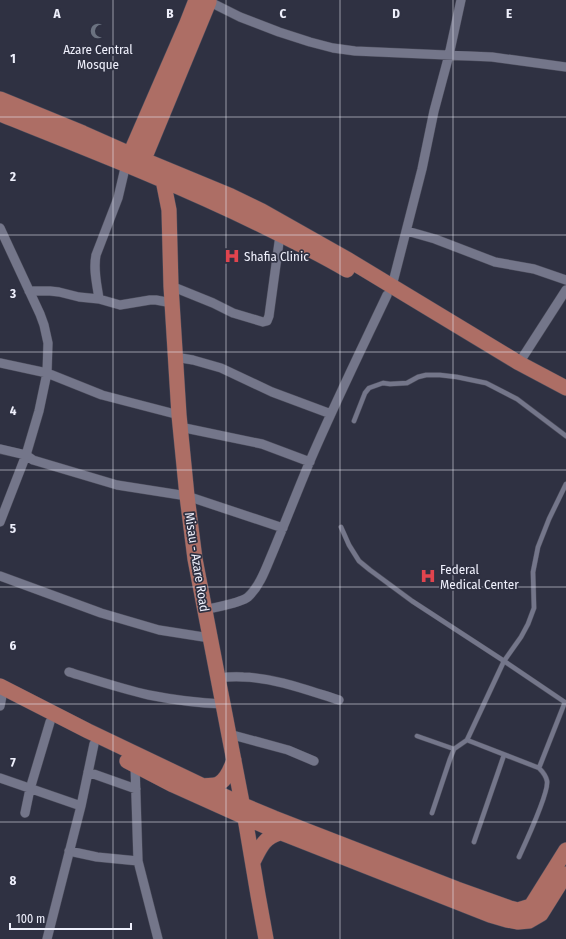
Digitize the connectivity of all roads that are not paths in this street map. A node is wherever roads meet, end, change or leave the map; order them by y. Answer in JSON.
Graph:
{"nodes":[{"id":1,"x":461,"y":0,"type":"edge"},
{"id":2,"x":205,"y":1,"type":"edge"},
{"id":3,"x":449,"y":55,"type":"junction"},
{"id":4,"x":566,"y":67,"type":"edge"},
{"id":5,"x":0,"y":99,"type":"edge"},
{"id":6,"x":0,"y":114,"type":"edge"},
{"id":7,"x":153,"y":139,"type":"junction"},
{"id":8,"x":135,"y":162,"type":"junction"},
{"id":9,"x":164,"y":174,"type":"junction"},
{"id":10,"x":188,"y":191,"type":"junction"},
{"id":11,"x":169,"y":210,"type":"junction"},
{"id":12,"x":0,"y":228,"type":"edge"},
{"id":13,"x":407,"y":231,"type":"junction"},
{"id":14,"x":280,"y":235,"type":"junction"},
{"id":15,"x":566,"y":280,"type":"edge"},
{"id":16,"x":170,"y":286,"type":"junction"},
{"id":17,"x":566,"y":290,"type":"edge"},
{"id":18,"x":29,"y":291,"type":"junction"},
{"id":19,"x":389,"y":291,"type":"junction"},
{"id":20,"x":99,"y":299,"type":"junction"},
{"id":21,"x":172,"y":303,"type":"junction"},
{"id":22,"x":175,"y":357,"type":"junction"},
{"id":23,"x":0,"y":363,"type":"edge"},
{"id":24,"x":519,"y":363,"type":"junction"},
{"id":25,"x":47,"y":373,"type":"junction"},
{"id":26,"x":566,"y":388,"type":"edge"},
{"id":27,"x":566,"y":396,"type":"edge"},
{"id":28,"x":331,"y":414,"type":"junction"},
{"id":29,"x":180,"y":421,"type":"junction"},
{"id":30,"x":354,"y":421,"type":"dead end"},
{"id":31,"x":566,"y":436,"type":"edge"},
{"id":32,"x":0,"y":449,"type":"edge"},
{"id":33,"x":26,"y":456,"type":"junction"},
{"id":34,"x":310,"y":462,"type":"junction"},
{"id":35,"x":566,"y":484,"type":"edge"},
{"id":36,"x":187,"y":496,"type":"junction"},
{"id":37,"x":0,"y":522,"type":"edge"},
{"id":38,"x":341,"y":527,"type":"dead end"},
{"id":39,"x":283,"y":528,"type":"junction"},
{"id":40,"x":0,"y":576,"type":"edge"},
{"id":41,"x":205,"y":610,"type":"junction"},
{"id":42,"x":210,"y":638,"type":"junction"},
{"id":43,"x":504,"y":661,"type":"junction"},
{"id":44,"x":69,"y":672,"type":"dead end"},
{"id":45,"x":218,"y":678,"type":"junction"},
{"id":46,"x":1,"y":696,"type":"edge"},
{"id":47,"x":338,"y":700,"type":"dead end"},
{"id":48,"x":565,"y":703,"type":"edge"},
{"id":49,"x":223,"y":704,"type":"junction"},
{"id":50,"x":50,"y":722,"type":"junction"},
{"id":51,"x":229,"y":734,"type":"junction"},
{"id":52,"x":417,"y":736,"type":"dead end"},
{"id":53,"x":467,"y":740,"type":"junction"},
{"id":54,"x":94,"y":744,"type":"junction"},
{"id":55,"x":454,"y":749,"type":"junction"},
{"id":56,"x":504,"y":754,"type":"junction"},
{"id":57,"x":234,"y":760,"type":"junction"},
{"id":58,"x":314,"y":761,"type":"dead end"},
{"id":59,"x":135,"y":765,"type":"junction"},
{"id":60,"x":539,"y":768,"type":"junction"},
{"id":61,"x":88,"y":772,"type":"junction"},
{"id":62,"x":0,"y":778,"type":"edge"},
{"id":63,"x":202,"y":786,"type":"junction"},
{"id":64,"x":30,"y":789,"type":"junction"},
{"id":65,"x":136,"y":789,"type":"junction"},
{"id":66,"x":81,"y":806,"type":"junction"},
{"id":67,"x":244,"y":811,"type":"junction"},
{"id":68,"x":25,"y":813,"type":"dead end"},
{"id":69,"x":432,"y":813,"type":"dead end"},
{"id":70,"x":280,"y":833,"type":"junction"},
{"id":71,"x":474,"y":842,"type":"dead end"},
{"id":72,"x":566,"y":850,"type":"edge"},
{"id":73,"x":69,"y":851,"type":"junction"},
{"id":74,"x":519,"y":857,"type":"dead end"},
{"id":75,"x":138,"y":861,"type":"junction"},
{"id":76,"x":253,"y":862,"type":"junction"},
{"id":77,"x":566,"y":874,"type":"edge"},
{"id":78,"x":530,"y":914,"type":"junction"},
{"id":79,"x":47,"y":939,"type":"edge"},
{"id":80,"x":158,"y":939,"type":"edge"},
{"id":81,"x":266,"y":939,"type":"edge"}],
"edges":[{"from":1,"to":3,"type":"street"},
{"from":2,"to":3,"type":"street"},
{"from":2,"to":7,"type":"main road"},
{"from":2,"to":8,"type":"main road"},
{"from":3,"to":4,"type":"street"},
{"from":3,"to":13,"type":"street"},
{"from":5,"to":8,"type":"main road"},
{"from":6,"to":8,"type":"main road"},
{"from":7,"to":8,"type":"main road"},
{"from":7,"to":9,"type":"main road","name":"Misau - Azare Road"},
{"from":8,"to":9,"type":"main road"},
{"from":8,"to":20,"type":"street"},
{"from":9,"to":10,"type":"main road"},
{"from":9,"to":11,"type":"main road","name":"Misau - Azare Road"},
{"from":9,"to":19,"type":"main road"},
{"from":10,"to":11,"type":"main road"},
{"from":10,"to":14,"type":"main road"},
{"from":11,"to":16,"type":"main road","name":"Misau - Azare Road"},
{"from":12,"to":18,"type":"street"},
{"from":13,"to":15,"type":"street"},
{"from":13,"to":19,"type":"street"},
{"from":14,"to":16,"type":"street"},
{"from":14,"to":19,"type":"main road"},
{"from":16,"to":21,"type":"main road","name":"Misau - Azare Road"},
{"from":17,"to":24,"type":"street"},
{"from":18,"to":20,"type":"street"},
{"from":18,"to":25,"type":"street"},
{"from":19,"to":24,"type":"main road"},
{"from":19,"to":27,"type":"main road"},
{"from":19,"to":28,"type":"street"},
{"from":20,"to":21,"type":"street"},
{"from":21,"to":22,"type":"main road","name":"Misau - Azare Road"},
{"from":22,"to":28,"type":"street"},
{"from":22,"to":29,"type":"main road","name":"Misau - Azare Road"},
{"from":23,"to":25,"type":"street"},
{"from":24,"to":26,"type":"main road"},
{"from":25,"to":29,"type":"street"},
{"from":25,"to":33,"type":"street"},
{"from":28,"to":34,"type":"street"},
{"from":29,"to":34,"type":"street"},
{"from":29,"to":36,"type":"main road","name":"Misau - Azare Road"},
{"from":30,"to":31,"type":"lane"},
{"from":32,"to":33,"type":"street"},
{"from":33,"to":36,"type":"street"},
{"from":33,"to":37,"type":"street"},
{"from":34,"to":39,"type":"street"},
{"from":35,"to":43,"type":"lane"},
{"from":36,"to":39,"type":"street"},
{"from":36,"to":41,"type":"main road","name":"Misau - Azare Road"},
{"from":38,"to":43,"type":"lane"},
{"from":39,"to":41,"type":"street"},
{"from":40,"to":42,"type":"street"},
{"from":41,"to":42,"type":"main road","name":"Misau - Azare Road"},
{"from":42,"to":45,"type":"main road","name":"Misau - Azare Road"},
{"from":43,"to":48,"type":"lane"},
{"from":43,"to":53,"type":"lane"},
{"from":44,"to":49,"type":"street"},
{"from":45,"to":47,"type":"street"},
{"from":45,"to":49,"type":"main road","name":"Misau - Azare Road"},
{"from":46,"to":50,"type":"main road"},
{"from":46,"to":63,"type":"main road"},
{"from":48,"to":60,"type":"lane"},
{"from":49,"to":51,"type":"main road","name":"Misau - Azare Road"},
{"from":50,"to":54,"type":"main road"},
{"from":50,"to":64,"type":"street"},
{"from":51,"to":57,"type":"main road","name":"Misau - Azare Road"},
{"from":51,"to":58,"type":"street"},
{"from":52,"to":55,"type":"lane"},
{"from":53,"to":55,"type":"lane"},
{"from":53,"to":56,"type":"lane"},
{"from":54,"to":59,"type":"main road"},
{"from":54,"to":61,"type":"street"},
{"from":55,"to":69,"type":"lane"},
{"from":56,"to":60,"type":"lane"},
{"from":56,"to":71,"type":"lane"},
{"from":57,"to":63,"type":"main road"},
{"from":57,"to":67,"type":"main road","name":"Misau - Azare Road"},
{"from":59,"to":65,"type":"street"},
{"from":59,"to":67,"type":"main road"},
{"from":60,"to":74,"type":"lane"},
{"from":61,"to":65,"type":"street"},
{"from":61,"to":66,"type":"street"},
{"from":62,"to":64,"type":"street"},
{"from":63,"to":67,"type":"main road"},
{"from":64,"to":66,"type":"street"},
{"from":64,"to":68,"type":"street"},
{"from":65,"to":75,"type":"street"},
{"from":66,"to":73,"type":"street"},
{"from":67,"to":70,"type":"main road"},
{"from":67,"to":76,"type":"main road","name":"Misau - Azare Road"},
{"from":67,"to":78,"type":"main road"},
{"from":70,"to":76,"type":"main road"},
{"from":70,"to":78,"type":"main road"},
{"from":72,"to":78,"type":"main road"},
{"from":73,"to":75,"type":"street"},
{"from":73,"to":79,"type":"street"},
{"from":75,"to":80,"type":"street"},
{"from":76,"to":81,"type":"main road","name":"Misau - Azare Road"},
{"from":77,"to":78,"type":"main road"}]}
